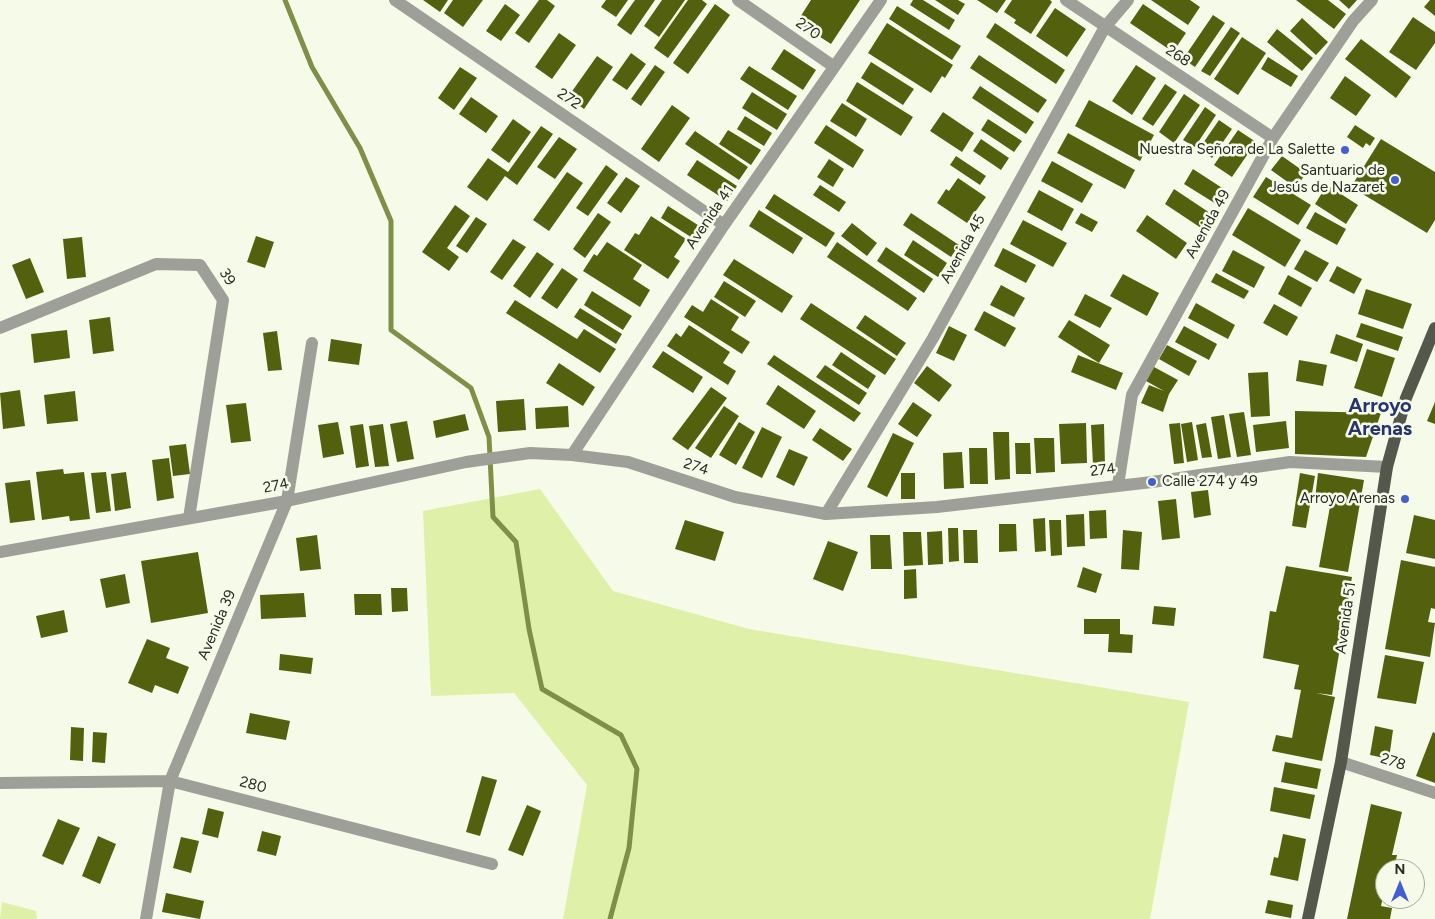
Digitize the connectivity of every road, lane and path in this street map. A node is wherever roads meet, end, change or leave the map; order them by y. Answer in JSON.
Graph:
{"nodes":[{"id":1,"x":395,"y":0,"type":"edge"},
{"id":2,"x":738,"y":0,"type":"edge"},
{"id":3,"x":881,"y":0,"type":"edge"},
{"id":4,"x":1066,"y":0,"type":"edge"},
{"id":5,"x":1128,"y":0,"type":"edge"},
{"id":6,"x":1372,"y":0,"type":"edge"},
{"id":7,"x":1105,"y":27,"type":"junction"},
{"id":8,"x":833,"y":66,"type":"junction"},
{"id":9,"x":1273,"y":138,"type":"junction"},
{"id":10,"x":724,"y":225,"type":"junction"},
{"id":11,"x":0,"y":328,"type":"edge"},
{"id":12,"x":1435,"y":328,"type":"edge"},
{"id":13,"x":312,"y":343,"type":"dead end"},
{"id":14,"x":572,"y":456,"type":"junction"},
{"id":15,"x":1387,"y":467,"type":"junction"},
{"id":16,"x":1118,"y":485,"type":"junction"},
{"id":17,"x":287,"y":500,"type":"junction"},
{"id":18,"x":826,"y":514,"type":"junction"},
{"id":19,"x":189,"y":518,"type":"junction"},
{"id":20,"x":0,"y":552,"type":"edge"},
{"id":21,"x":1341,"y":762,"type":"junction"},
{"id":22,"x":170,"y":781,"type":"junction"},
{"id":23,"x":0,"y":783,"type":"edge"},
{"id":24,"x":1435,"y":793,"type":"edge"},
{"id":25,"x":492,"y":864,"type":"dead end"},
{"id":26,"x":146,"y":919,"type":"edge"},
{"id":27,"x":1308,"y":919,"type":"edge"}],
"edges":[{"from":1,"to":10,"type":"street","name":"272"},
{"from":2,"to":8,"type":"street","name":"270"},
{"from":3,"to":8,"type":"street","name":"Avenida 41"},
{"from":4,"to":7,"type":"street","name":"268"},
{"from":5,"to":7,"type":"street","name":"Avenida 45"},
{"from":6,"to":9,"type":"street","name":"Avenida 49"},
{"from":7,"to":9,"type":"street","name":"268"},
{"from":7,"to":18,"type":"street","name":"Avenida 45"},
{"from":8,"to":10,"type":"street","name":"Avenida 41"},
{"from":9,"to":16,"type":"street","name":"Avenida 49"},
{"from":10,"to":14,"type":"street","name":"Avenida 41"},
{"from":11,"to":19,"type":"street","name":"39"},
{"from":12,"to":15,"type":"main road","name":"Avenida 51"},
{"from":13,"to":17,"type":"street","name":"Avenida 39"},
{"from":14,"to":17,"type":"street","name":"274"},
{"from":14,"to":18,"type":"street","name":"274"},
{"from":15,"to":16,"type":"street","name":"274"},
{"from":15,"to":21,"type":"main road","name":"Avenida 51"},
{"from":16,"to":18,"type":"street","name":"274"},
{"from":17,"to":19,"type":"street","name":"274"},
{"from":17,"to":22,"type":"street","name":"Avenida 39"},
{"from":19,"to":20,"type":"street","name":"274"},
{"from":21,"to":24,"type":"street","name":"278"},
{"from":21,"to":27,"type":"main road","name":"Avenida 51"},
{"from":22,"to":23,"type":"street","name":"280"},
{"from":22,"to":25,"type":"street","name":"280"},
{"from":22,"to":26,"type":"street","name":"Avenida 39"}]}
